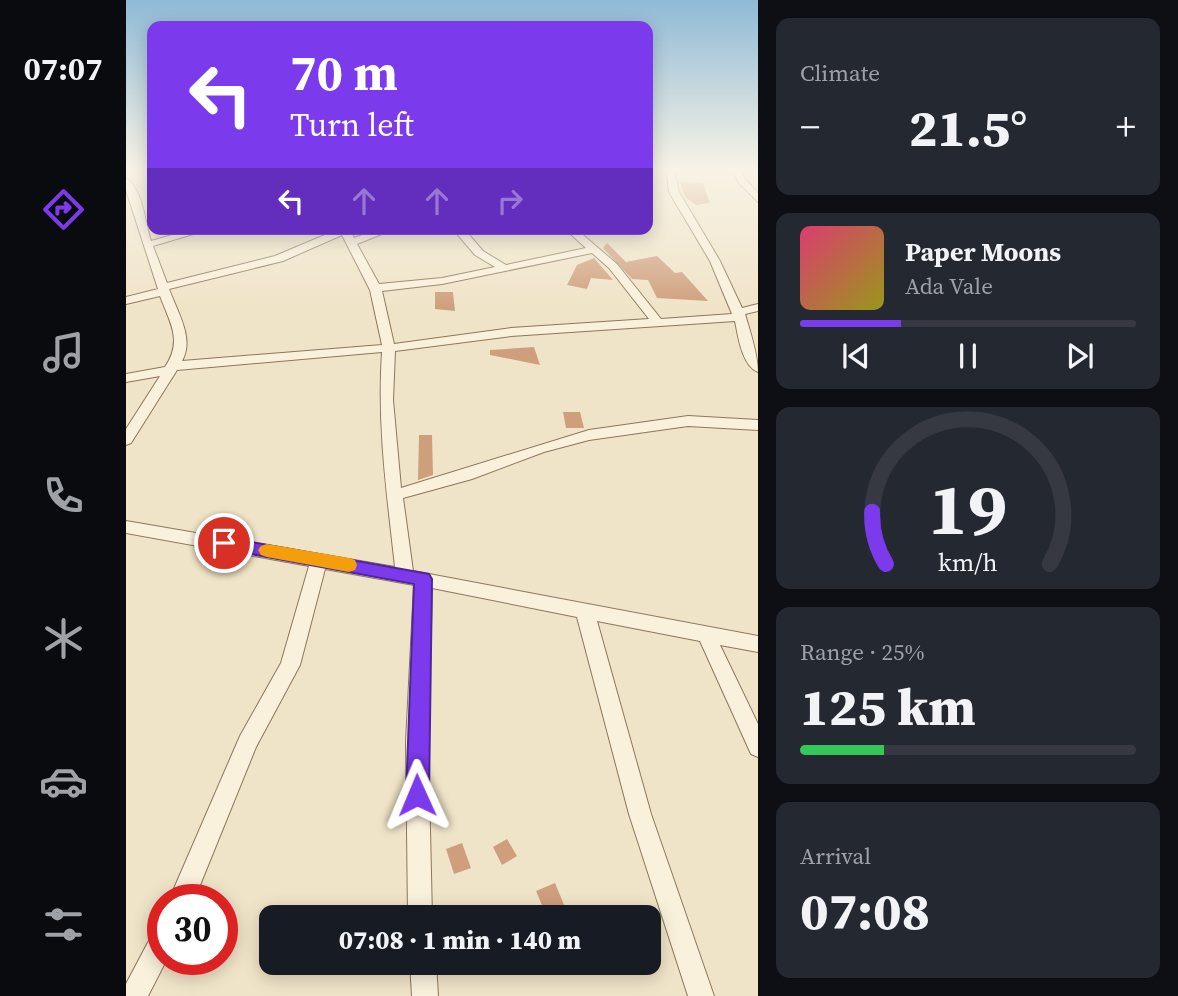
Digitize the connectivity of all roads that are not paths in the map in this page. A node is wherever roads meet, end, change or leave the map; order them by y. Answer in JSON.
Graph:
{"nodes":[{"id":1,"x":139,"y":214,"type":"edge"},
{"id":2,"x":687,"y":214,"type":"edge"},
{"id":3,"x":184,"y":235,"type":"edge"},
{"id":4,"x":345,"y":235,"type":"edge"},
{"id":5,"x":348,"y":235,"type":"edge"},
{"id":6,"x":463,"y":235,"type":"edge"},
{"id":7,"x":577,"y":235,"type":"edge"},
{"id":8,"x":148,"y":245,"type":"junction"},
{"id":9,"x":593,"y":250,"type":"junction"},
{"id":10,"x":506,"y":269,"type":"junction"},
{"id":11,"x":374,"y":288,"type":"junction"},
{"id":12,"x":164,"y":289,"type":"junction"},
{"id":13,"x":126,"y":301,"type":"edge"},
{"id":14,"x":758,"y":307,"type":"edge"},
{"id":15,"x":740,"y":320,"type":"junction"},
{"id":16,"x":656,"y":322,"type":"junction"},
{"id":17,"x":758,"y":335,"type":"edge"},
{"id":18,"x":389,"y":348,"type":"junction"},
{"id":19,"x":171,"y":368,"type":"junction"},
{"id":20,"x":758,"y":368,"type":"edge"},
{"id":21,"x":126,"y":378,"type":"edge"},
{"id":22,"x":758,"y":425,"type":"edge"},
{"id":23,"x":126,"y":440,"type":"edge"},
{"id":24,"x":395,"y":495,"type":"junction"},
{"id":25,"x":126,"y":527,"type":"edge"},
{"id":26,"x":319,"y":560,"type":"junction"},
{"id":27,"x":414,"y":577,"type":"junction"},
{"id":28,"x":585,"y":611,"type":"junction"},
{"id":29,"x":706,"y":634,"type":"junction"},
{"id":30,"x":758,"y":644,"type":"edge"},
{"id":31,"x":758,"y":747,"type":"edge"},
{"id":32,"x":188,"y":884,"type":"edge"},
{"id":33,"x":420,"y":905,"type":"edge"},
{"id":34,"x":147,"y":971,"type":"edge"},
{"id":35,"x":424,"y":975,"type":"edge"},
{"id":36,"x":134,"y":996,"type":"edge"},
{"id":37,"x":425,"y":996,"type":"edge"},
{"id":38,"x":702,"y":996,"type":"edge"}],
"edges":[{"from":1,"to":8,"type":"street"},
{"from":2,"to":15,"type":"street"},
{"from":3,"to":8,"type":"street"},
{"from":4,"to":12,"type":"street"},
{"from":5,"to":11,"type":"street"},
{"from":6,"to":10,"type":"street"},
{"from":7,"to":9,"type":"street"},
{"from":8,"to":12,"type":"street"},
{"from":9,"to":10,"type":"street"},
{"from":9,"to":16,"type":"street"},
{"from":10,"to":11,"type":"street"},
{"from":11,"to":18,"type":"street"},
{"from":12,"to":13,"type":"street"},
{"from":12,"to":19,"type":"street"},
{"from":14,"to":15,"type":"street"},
{"from":15,"to":16,"type":"street"},
{"from":15,"to":17,"type":"street"},
{"from":15,"to":20,"type":"street"},
{"from":16,"to":18,"type":"street"},
{"from":18,"to":19,"type":"street"},
{"from":18,"to":24,"type":"street"},
{"from":19,"to":21,"type":"street"},
{"from":19,"to":23,"type":"street"},
{"from":22,"to":24,"type":"street"},
{"from":24,"to":27,"type":"street"},
{"from":25,"to":26,"type":"street"},
{"from":26,"to":27,"type":"street"},
{"from":26,"to":32,"type":"street"},
{"from":27,"to":28,"type":"street"},
{"from":27,"to":33,"type":"street"},
{"from":28,"to":29,"type":"street"},
{"from":28,"to":38,"type":"street"},
{"from":29,"to":30,"type":"street"},
{"from":29,"to":31,"type":"street"},
{"from":34,"to":36,"type":"street"},
{"from":35,"to":37,"type":"street"}]}
